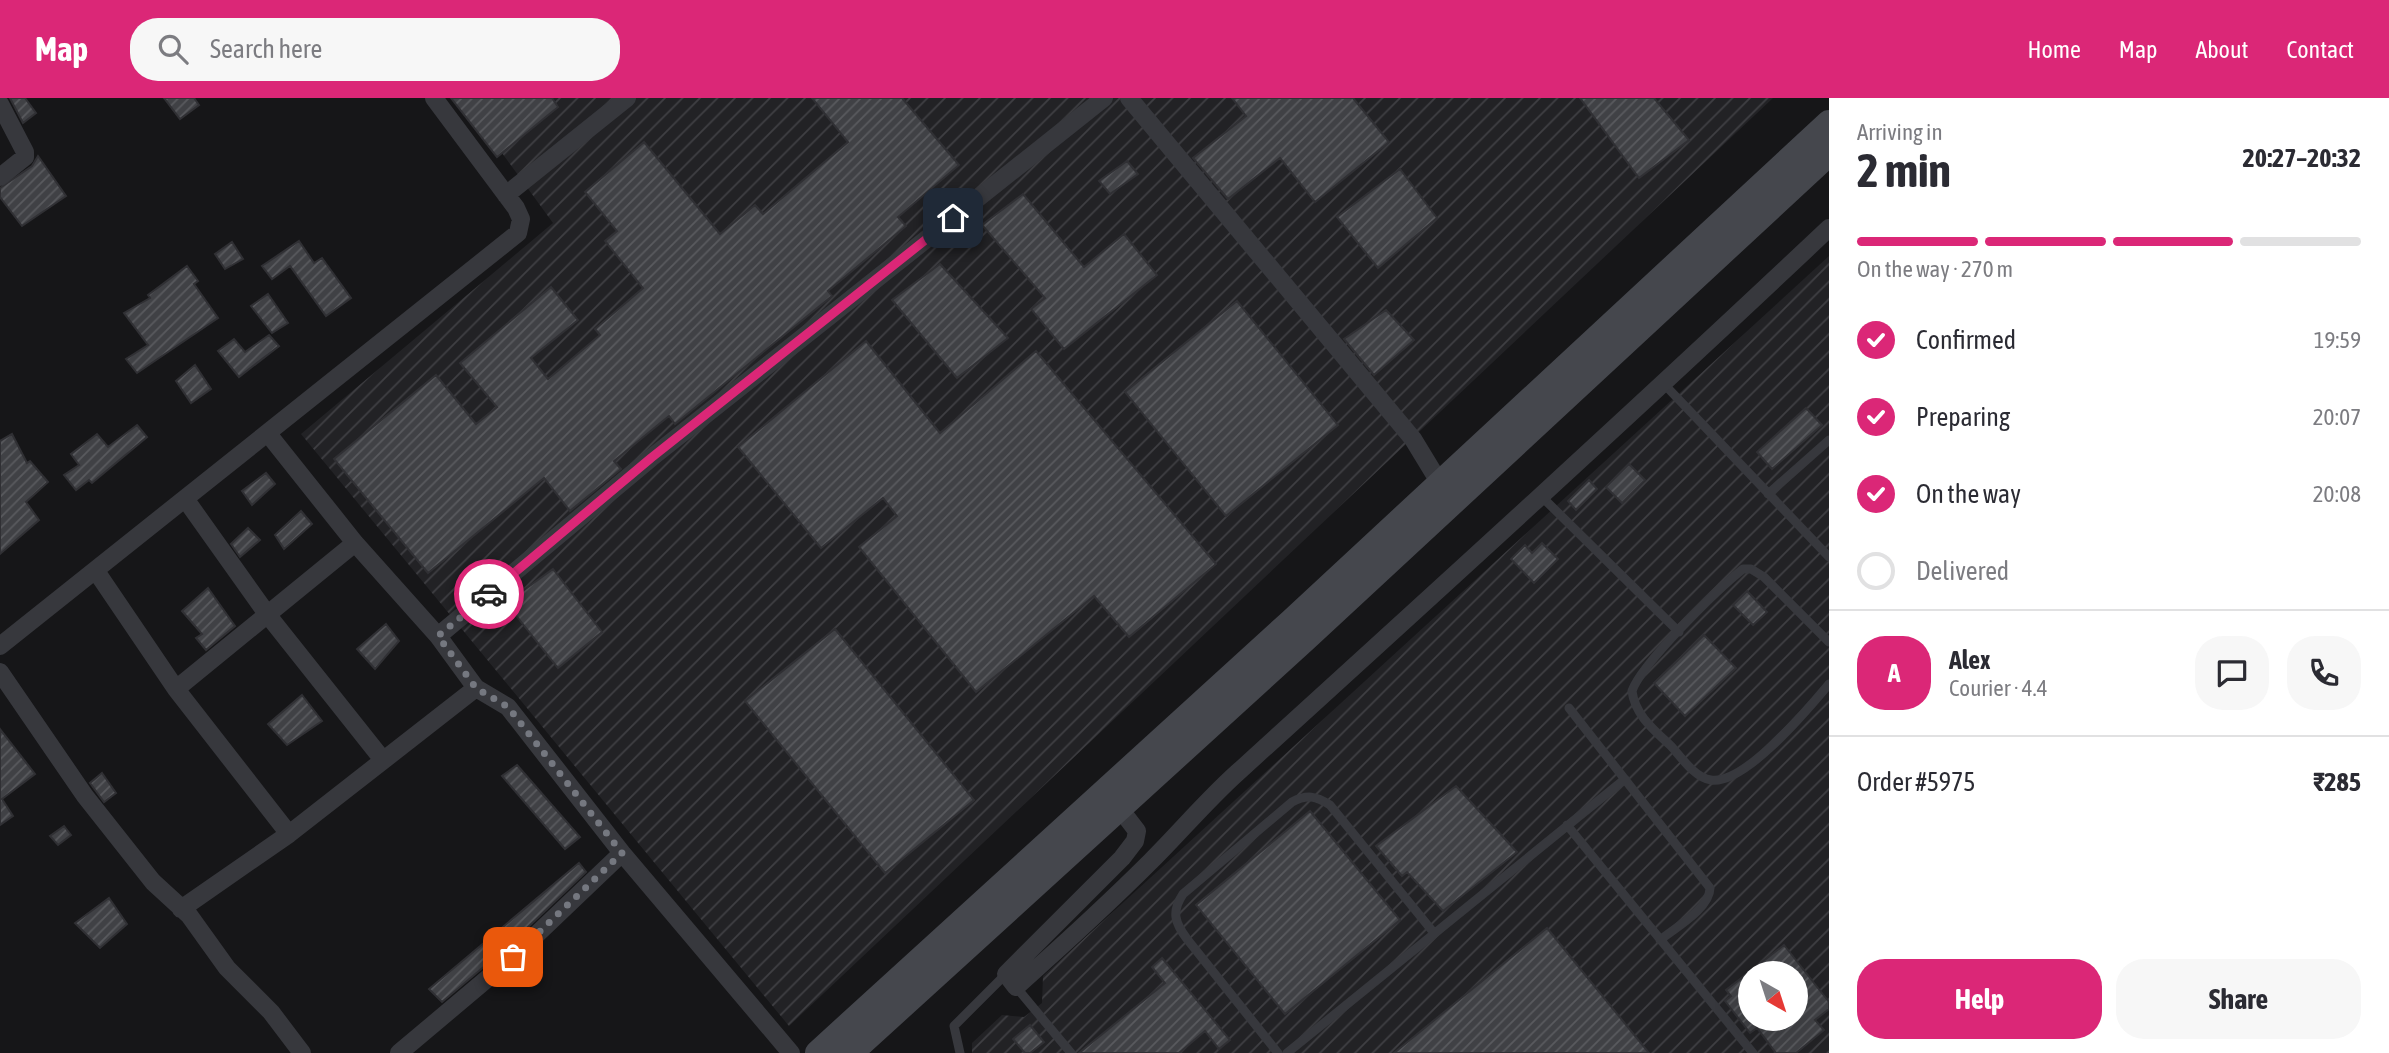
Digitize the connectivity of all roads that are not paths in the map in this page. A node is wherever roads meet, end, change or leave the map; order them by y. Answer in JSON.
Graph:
{"nodes":[{"id":1,"x":434,"y":98,"type":"edge"},
{"id":2,"x":627,"y":98,"type":"edge"},
{"id":3,"x":1104,"y":98,"type":"edge"},
{"id":4,"x":1129,"y":98,"type":"edge"},
{"id":5,"x":0,"y":104,"type":"edge"},
{"id":6,"x":1829,"y":123,"type":"edge"},
{"id":7,"x":1829,"y":153,"type":"edge"},
{"id":8,"x":0,"y":177,"type":"edge"},
{"id":9,"x":506,"y":195,"type":"junction"},
{"id":10,"x":1829,"y":228,"type":"edge"},
{"id":11,"x":1663,"y":383,"type":"junction"},
{"id":12,"x":269,"y":435,"type":"junction"},
{"id":13,"x":1829,"y":440,"type":"edge"},
{"id":14,"x":1446,"y":493,"type":"junction"},
{"id":15,"x":1768,"y":494,"type":"junction"},
{"id":16,"x":1541,"y":496,"type":"junction"},
{"id":17,"x":186,"y":500,"type":"junction"},
{"id":18,"x":355,"y":543,"type":"junction"},
{"id":19,"x":1829,"y":557,"type":"edge"},
{"id":20,"x":96,"y":571,"type":"junction"},
{"id":21,"x":267,"y":614,"type":"junction"},
{"id":22,"x":1679,"y":632,"type":"junction"},
{"id":23,"x":438,"y":636,"type":"junction"},
{"id":24,"x":1829,"y":642,"type":"edge"},
{"id":25,"x":0,"y":646,"type":"edge"},
{"id":26,"x":0,"y":673,"type":"edge"},
{"id":27,"x":1829,"y":684,"type":"edge"},
{"id":28,"x":176,"y":688,"type":"junction"},
{"id":29,"x":476,"y":688,"type":"junction"},
{"id":30,"x":1569,"y":708,"type":"dead end"},
{"id":31,"x":383,"y":760,"type":"junction"},
{"id":32,"x":1625,"y":779,"type":"junction"},
{"id":33,"x":1112,"y":799,"type":"junction"},
{"id":34,"x":1567,"y":825,"type":"junction"},
{"id":35,"x":289,"y":834,"type":"junction"},
{"id":36,"x":622,"y":853,"type":"junction"},
{"id":37,"x":181,"y":909,"type":"junction"},
{"id":38,"x":1434,"y":933,"type":"junction"},
{"id":39,"x":1660,"y":940,"type":"junction"},
{"id":40,"x":1011,"y":980,"type":"junction"},
{"id":41,"x":302,"y":1053,"type":"edge"},
{"id":42,"x":399,"y":1053,"type":"edge"},
{"id":43,"x":791,"y":1053,"type":"edge"},
{"id":44,"x":818,"y":1053,"type":"edge"},
{"id":45,"x":850,"y":1053,"type":"edge"},
{"id":46,"x":960,"y":1053,"type":"edge"},
{"id":47,"x":1070,"y":1053,"type":"edge"},
{"id":48,"x":1278,"y":1053,"type":"edge"},
{"id":49,"x":1287,"y":1053,"type":"edge"},
{"id":50,"x":1753,"y":1053,"type":"edge"}],
"edges":[{"from":1,"to":9,"type":"street"},
{"from":2,"to":9,"type":"street"},
{"from":3,"to":23,"type":"street"},
{"from":4,"to":14,"type":"street"},
{"from":5,"to":8,"type":"street"},
{"from":6,"to":14,"type":"main road"},
{"from":7,"to":14,"type":"main road"},
{"from":9,"to":12,"type":"street"},
{"from":10,"to":11,"type":"street"},
{"from":11,"to":15,"type":"lane"},
{"from":11,"to":16,"type":"street"},
{"from":12,"to":17,"type":"street"},
{"from":12,"to":18,"type":"street"},
{"from":13,"to":15,"type":"lane"},
{"from":14,"to":33,"type":"main road"},
{"from":15,"to":19,"type":"lane"},
{"from":16,"to":22,"type":"lane"},
{"from":16,"to":40,"type":"street"},
{"from":17,"to":20,"type":"street"},
{"from":17,"to":21,"type":"street"},
{"from":18,"to":21,"type":"street"},
{"from":18,"to":23,"type":"street"},
{"from":20,"to":25,"type":"street"},
{"from":20,"to":28,"type":"street"},
{"from":21,"to":28,"type":"street"},
{"from":21,"to":31,"type":"street"},
{"from":22,"to":24,"type":"lane"},
{"from":22,"to":27,"type":"lane"},
{"from":23,"to":29,"type":"street"},
{"from":26,"to":37,"type":"street"},
{"from":28,"to":35,"type":"street"},
{"from":29,"to":31,"type":"street"},
{"from":29,"to":36,"type":"street"},
{"from":30,"to":32,"type":"lane"},
{"from":31,"to":35,"type":"street"},
{"from":32,"to":34,"type":"lane"},
{"from":32,"to":39,"type":"lane"},
{"from":33,"to":40,"type":"street"},
{"from":33,"to":44,"type":"main road"},
{"from":33,"to":45,"type":"main road"},
{"from":34,"to":38,"type":"lane"},
{"from":34,"to":39,"type":"lane"},
{"from":35,"to":37,"type":"street"},
{"from":36,"to":42,"type":"street"},
{"from":36,"to":43,"type":"street"},
{"from":37,"to":41,"type":"street"},
{"from":38,"to":48,"type":"lane"},
{"from":38,"to":49,"type":"lane"},
{"from":39,"to":50,"type":"lane"},
{"from":40,"to":46,"type":"lane"},
{"from":40,"to":47,"type":"lane"}]}
